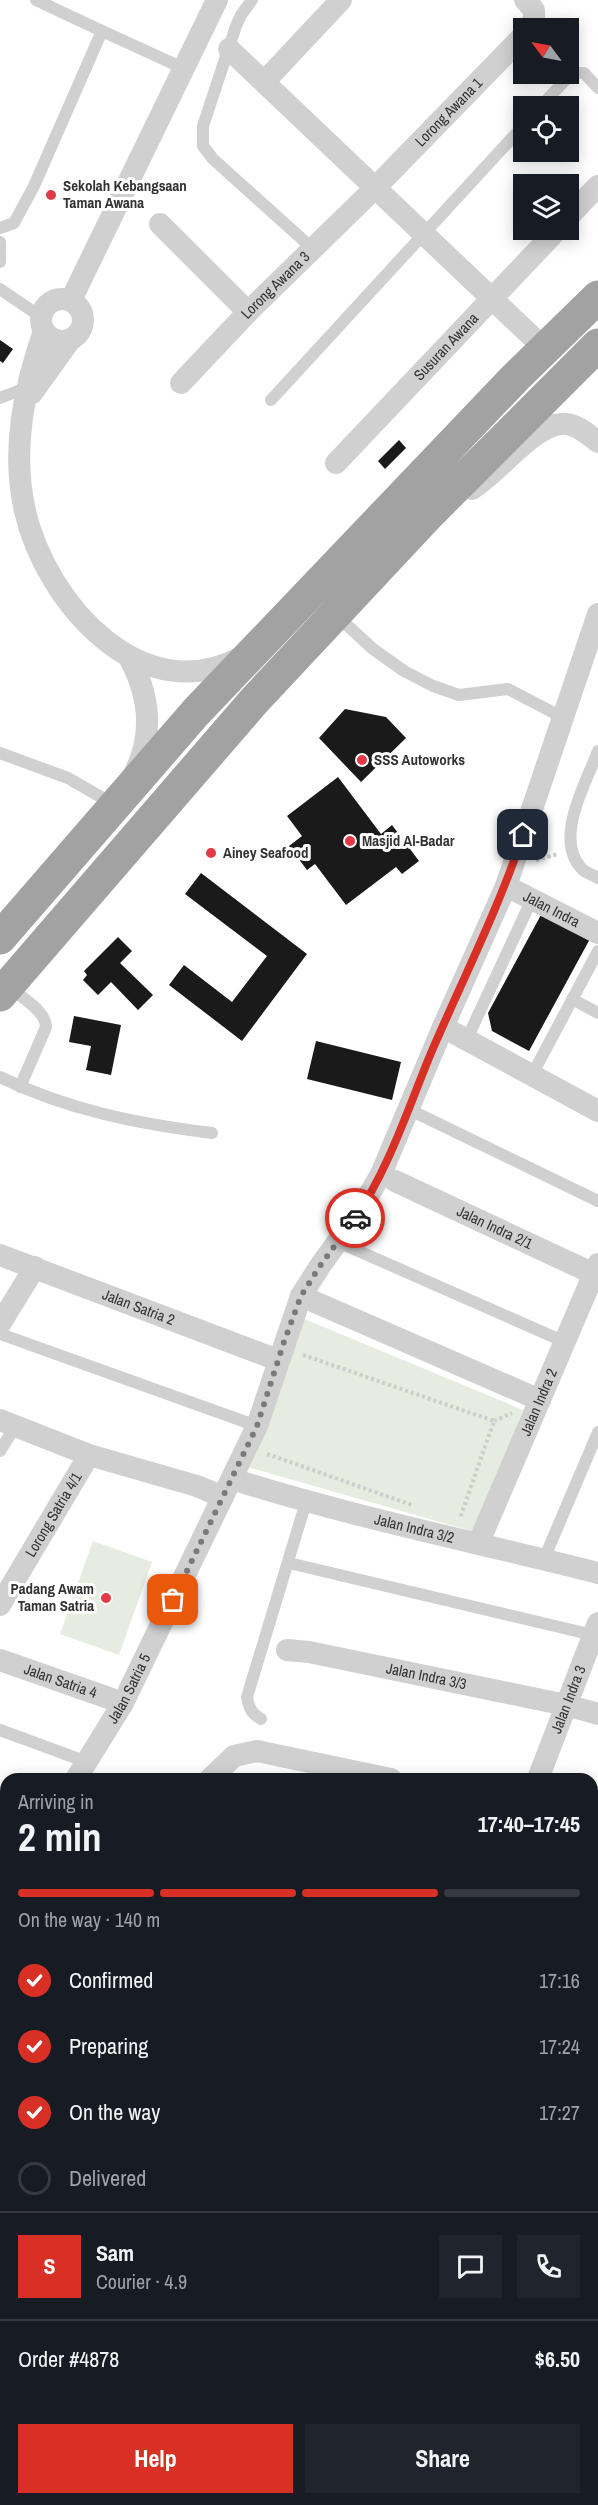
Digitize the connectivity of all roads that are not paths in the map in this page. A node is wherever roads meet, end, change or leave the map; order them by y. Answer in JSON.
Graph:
{"nodes":[{"id":1,"x":36,"y":0,"type":"edge"},
{"id":2,"x":217,"y":0,"type":"edge"},
{"id":3,"x":252,"y":0,"type":"edge"},
{"id":4,"x":340,"y":0,"type":"edge"},
{"id":5,"x":525,"y":0,"type":"edge"},
{"id":6,"x":534,"y":18,"type":"edge"},
{"id":7,"x":102,"y":31,"type":"junction"},
{"id":8,"x":513,"y":46,"type":"edge"},
{"id":9,"x":230,"y":49,"type":"junction"},
{"id":10,"x":185,"y":69,"type":"junction"},
{"id":11,"x":265,"y":81,"type":"junction"},
{"id":12,"x":598,"y":88,"type":"edge"},
{"id":13,"x":550,"y":96,"type":"edge"},
{"id":14,"x":513,"y":137,"type":"edge"},
{"id":15,"x":598,"y":186,"type":"edge"},
{"id":16,"x":374,"y":189,"type":"junction"},
{"id":17,"x":579,"y":206,"type":"edge"},
{"id":18,"x":160,"y":224,"type":"dead end"},
{"id":19,"x":0,"y":228,"type":"edge"},
{"id":20,"x":424,"y":233,"type":"junction"},
{"id":21,"x":547,"y":240,"type":"edge"},
{"id":22,"x":0,"y":242,"type":"edge"},
{"id":23,"x":312,"y":248,"type":"junction"},
{"id":24,"x":0,"y":262,"type":"edge"},
{"id":25,"x":0,"y":289,"type":"edge"},
{"id":26,"x":598,"y":297,"type":"edge"},
{"id":27,"x":491,"y":298,"type":"junction"},
{"id":28,"x":71,"y":300,"type":"junction"},
{"id":29,"x":248,"y":312,"type":"junction"},
{"id":30,"x":42,"y":324,"type":"junction"},
{"id":31,"x":70,"y":340,"type":"junction"},
{"id":32,"x":598,"y":345,"type":"edge"},
{"id":33,"x":545,"y":349,"type":"junction"},
{"id":34,"x":181,"y":382,"type":"dead end"},
{"id":35,"x":26,"y":388,"type":"junction"},
{"id":36,"x":0,"y":398,"type":"edge"},
{"id":37,"x":271,"y":400,"type":"dead end"},
{"id":38,"x":21,"y":416,"type":"junction"},
{"id":39,"x":598,"y":442,"type":"edge"},
{"id":40,"x":336,"y":463,"type":"dead end"},
{"id":41,"x":429,"y":514,"type":"junction"},
{"id":42,"x":335,"y":614,"type":"junction"},
{"id":43,"x":596,"y":624,"type":"edge"},
{"id":44,"x":255,"y":650,"type":"junction"},
{"id":45,"x":130,"y":659,"type":"junction"},
{"id":46,"x":562,"y":717,"type":"junction"},
{"id":47,"x":598,"y":751,"type":"edge"},
{"id":48,"x":0,"y":753,"type":"edge"},
{"id":49,"x":115,"y":805,"type":"junction"},
{"id":50,"x":598,"y":878,"type":"edge"},
{"id":51,"x":506,"y":886,"type":"junction"},
{"id":52,"x":532,"y":898,"type":"junction"},
{"id":53,"x":598,"y":933,"type":"edge"},
{"id":54,"x":0,"y":938,"type":"edge"},
{"id":55,"x":598,"y":951,"type":"edge"},
{"id":56,"x":4,"y":991,"type":"edge"},
{"id":57,"x":572,"y":999,"type":"junction"},
{"id":58,"x":598,"y":1013,"type":"edge"},
{"id":59,"x":443,"y":1027,"type":"junction"},
{"id":60,"x":467,"y":1039,"type":"junction"},
{"id":61,"x":532,"y":1075,"type":"junction"},
{"id":62,"x":0,"y":1077,"type":"edge"},
{"id":63,"x":20,"y":1087,"type":"junction"},
{"id":64,"x":408,"y":1109,"type":"junction"},
{"id":65,"x":598,"y":1111,"type":"edge"},
{"id":66,"x":212,"y":1133,"type":"dead end"},
{"id":67,"x":395,"y":1180,"type":"dead end"},
{"id":68,"x":598,"y":1201,"type":"edge"},
{"id":69,"x":338,"y":1242,"type":"junction"},
{"id":70,"x":0,"y":1255,"type":"edge"},
{"id":71,"x":35,"y":1268,"type":"junction"},
{"id":72,"x":596,"y":1269,"type":"edge"},
{"id":73,"x":301,"y":1296,"type":"junction"},
{"id":74,"x":0,"y":1324,"type":"edge"},
{"id":75,"x":0,"y":1334,"type":"edge"},
{"id":76,"x":565,"y":1342,"type":"junction"},
{"id":77,"x":288,"y":1357,"type":"junction"},
{"id":78,"x":540,"y":1400,"type":"junction"},
{"id":79,"x":8,"y":1423,"type":"edge"},
{"id":80,"x":257,"y":1426,"type":"junction"},
{"id":81,"x":598,"y":1432,"type":"edge"},
{"id":82,"x":0,"y":1451,"type":"edge"},
{"id":83,"x":89,"y":1455,"type":"junction"},
{"id":84,"x":228,"y":1488,"type":"junction"},
{"id":85,"x":306,"y":1502,"type":"junction"},
{"id":86,"x":479,"y":1542,"type":"junction"},
{"id":87,"x":544,"y":1559,"type":"junction"},
{"id":88,"x":289,"y":1563,"type":"junction"},
{"id":89,"x":598,"y":1573,"type":"edge"},
{"id":90,"x":0,"y":1605,"type":"edge"},
{"id":91,"x":596,"y":1629,"type":"edge"},
{"id":92,"x":264,"y":1643,"type":"junction"},
{"id":93,"x":287,"y":1650,"type":"joint"},
{"id":94,"x":0,"y":1660,"type":"edge"},
{"id":95,"x":123,"y":1703,"type":"junction"},
{"id":96,"x":566,"y":1705,"type":"junction"},
{"id":97,"x":598,"y":1714,"type":"edge"},
{"id":98,"x":261,"y":1719,"type":"dead end"},
{"id":99,"x":0,"y":1730,"type":"edge"},
{"id":100,"x":81,"y":1770,"type":"edge"},
{"id":101,"x":216,"y":1773,"type":"edge"},
{"id":102,"x":362,"y":1773,"type":"edge"},
{"id":103,"x":540,"y":1773,"type":"edge"}],
"edges":[{"from":1,"to":7,"type":"lane"},
{"from":2,"to":10,"type":"street"},
{"from":3,"to":9,"type":"lane"},
{"from":4,"to":11,"type":"street"},
{"from":5,"to":6,"type":"street"},
{"from":7,"to":10,"type":"lane"},
{"from":7,"to":19,"type":"lane"},
{"from":8,"to":16,"type":"street","name":"Lorong Awana 1"},
{"from":9,"to":11,"type":"street"},
{"from":9,"to":23,"type":"lane"},
{"from":10,"to":28,"type":"street"},
{"from":11,"to":16,"type":"street"},
{"from":12,"to":13,"type":"lane"},
{"from":14,"to":20,"type":"lane"},
{"from":15,"to":17,"type":"street"},
{"from":16,"to":20,"type":"street"},
{"from":16,"to":23,"type":"street","name":"Lorong Awana 3"},
{"from":18,"to":29,"type":"street"},
{"from":20,"to":27,"type":"street"},
{"from":20,"to":37,"type":"lane"},
{"from":21,"to":27,"type":"street","name":"Susuran Awana"},
{"from":22,"to":24,"type":"lane"},
{"from":23,"to":29,"type":"street","name":"Lorong Awana 3"},
{"from":25,"to":30,"type":"lane"},
{"from":26,"to":33,"type":"highway"},
{"from":27,"to":33,"type":"street"},
{"from":27,"to":40,"type":"street","name":"Susuran Awana"},
{"from":28,"to":30,"type":"street"},
{"from":28,"to":31,"type":"street"},
{"from":29,"to":34,"type":"street","name":"Lorong Awana 3"},
{"from":30,"to":31,"type":"street"},
{"from":30,"to":35,"type":"street"},
{"from":31,"to":38,"type":"street"},
{"from":32,"to":41,"type":"highway"},
{"from":33,"to":44,"type":"highway"},
{"from":35,"to":36,"type":"lane"},
{"from":35,"to":38,"type":"street"},
{"from":38,"to":45,"type":"street"},
{"from":39,"to":41,"type":"street"},
{"from":41,"to":42,"type":"highway"},
{"from":42,"to":46,"type":"lane"},
{"from":42,"to":56,"type":"highway"},
{"from":43,"to":46,"type":"street","name":"Jalan Satria 5"},
{"from":44,"to":45,"type":"street"},
{"from":44,"to":49,"type":"highway"},
{"from":45,"to":49,"type":"street"},
{"from":46,"to":51,"type":"street","name":"Jalan Satria 5"},
{"from":47,"to":50,"type":"lane"},
{"from":48,"to":49,"type":"lane"},
{"from":49,"to":54,"type":"highway"},
{"from":51,"to":52,"type":"street","name":"Jalan Indra"},
{"from":51,"to":59,"type":"street","name":"Jalan Satria 5"},
{"from":52,"to":53,"type":"street","name":"Jalan Indra"},
{"from":52,"to":60,"type":"lane"},
{"from":55,"to":57,"type":"lane"},
{"from":56,"to":63,"type":"lane"},
{"from":57,"to":58,"type":"lane"},
{"from":57,"to":61,"type":"lane"},
{"from":59,"to":60,"type":"street"},
{"from":59,"to":64,"type":"street","name":"Jalan Satria 5"},
{"from":60,"to":61,"type":"street"},
{"from":61,"to":65,"type":"street"},
{"from":62,"to":63,"type":"lane"},
{"from":63,"to":66,"type":"lane"},
{"from":64,"to":68,"type":"lane"},
{"from":64,"to":69,"type":"street","name":"Jalan Satria 5"},
{"from":67,"to":72,"type":"street","name":"Jalan Indra 2/1"},
{"from":69,"to":73,"type":"street","name":"Jalan Satria 5"},
{"from":69,"to":76,"type":"lane"},
{"from":70,"to":71,"type":"street","name":"Jalan Satria 2"},
{"from":71,"to":74,"type":"street"},
{"from":71,"to":77,"type":"street","name":"Jalan Satria 2"},
{"from":72,"to":76,"type":"street","name":"Jalan Indra 2"},
{"from":73,"to":77,"type":"street","name":"Jalan Satria 5"},
{"from":73,"to":78,"type":"street"},
{"from":75,"to":80,"type":"lane"},
{"from":76,"to":78,"type":"street","name":"Jalan Indra 2"},
{"from":77,"to":80,"type":"street","name":"Jalan Satria 5"},
{"from":78,"to":86,"type":"street","name":"Jalan Indra 2"},
{"from":79,"to":82,"type":"lane"},
{"from":79,"to":83,"type":"street","name":"Jalan Indra 3/2"},
{"from":80,"to":84,"type":"street","name":"Jalan Satria 5"},
{"from":81,"to":87,"type":"lane"},
{"from":83,"to":84,"type":"street","name":"Jalan Indra 3/2"},
{"from":83,"to":90,"type":"street","name":"Lorong Satria 4/1"},
{"from":84,"to":85,"type":"street","name":"Jalan Indra 3/2"},
{"from":84,"to":95,"type":"street","name":"Jalan Satria 5"},
{"from":85,"to":86,"type":"street","name":"Jalan Indra 3/2"},
{"from":85,"to":88,"type":"lane"},
{"from":86,"to":87,"type":"street","name":"Jalan Indra 3/2"},
{"from":87,"to":89,"type":"street","name":"Jalan Indra 3/2"},
{"from":88,"to":91,"type":"lane"},
{"from":88,"to":92,"type":"lane"},
{"from":91,"to":96,"type":"street","name":"Jalan Indra 3"},
{"from":92,"to":93,"type":"lane"},
{"from":92,"to":98,"type":"lane"},
{"from":93,"to":96,"type":"street","name":"Jalan Indra 3/3"},
{"from":94,"to":95,"type":"street","name":"Jalan Satria 4"},
{"from":95,"to":100,"type":"street","name":"Jalan Satria 5"},
{"from":96,"to":97,"type":"street","name":"Jalan Indra 3/3"},
{"from":96,"to":103,"type":"street","name":"Jalan Indra 3"},
{"from":99,"to":100,"type":"lane"},
{"from":101,"to":102,"type":"street"}]}
